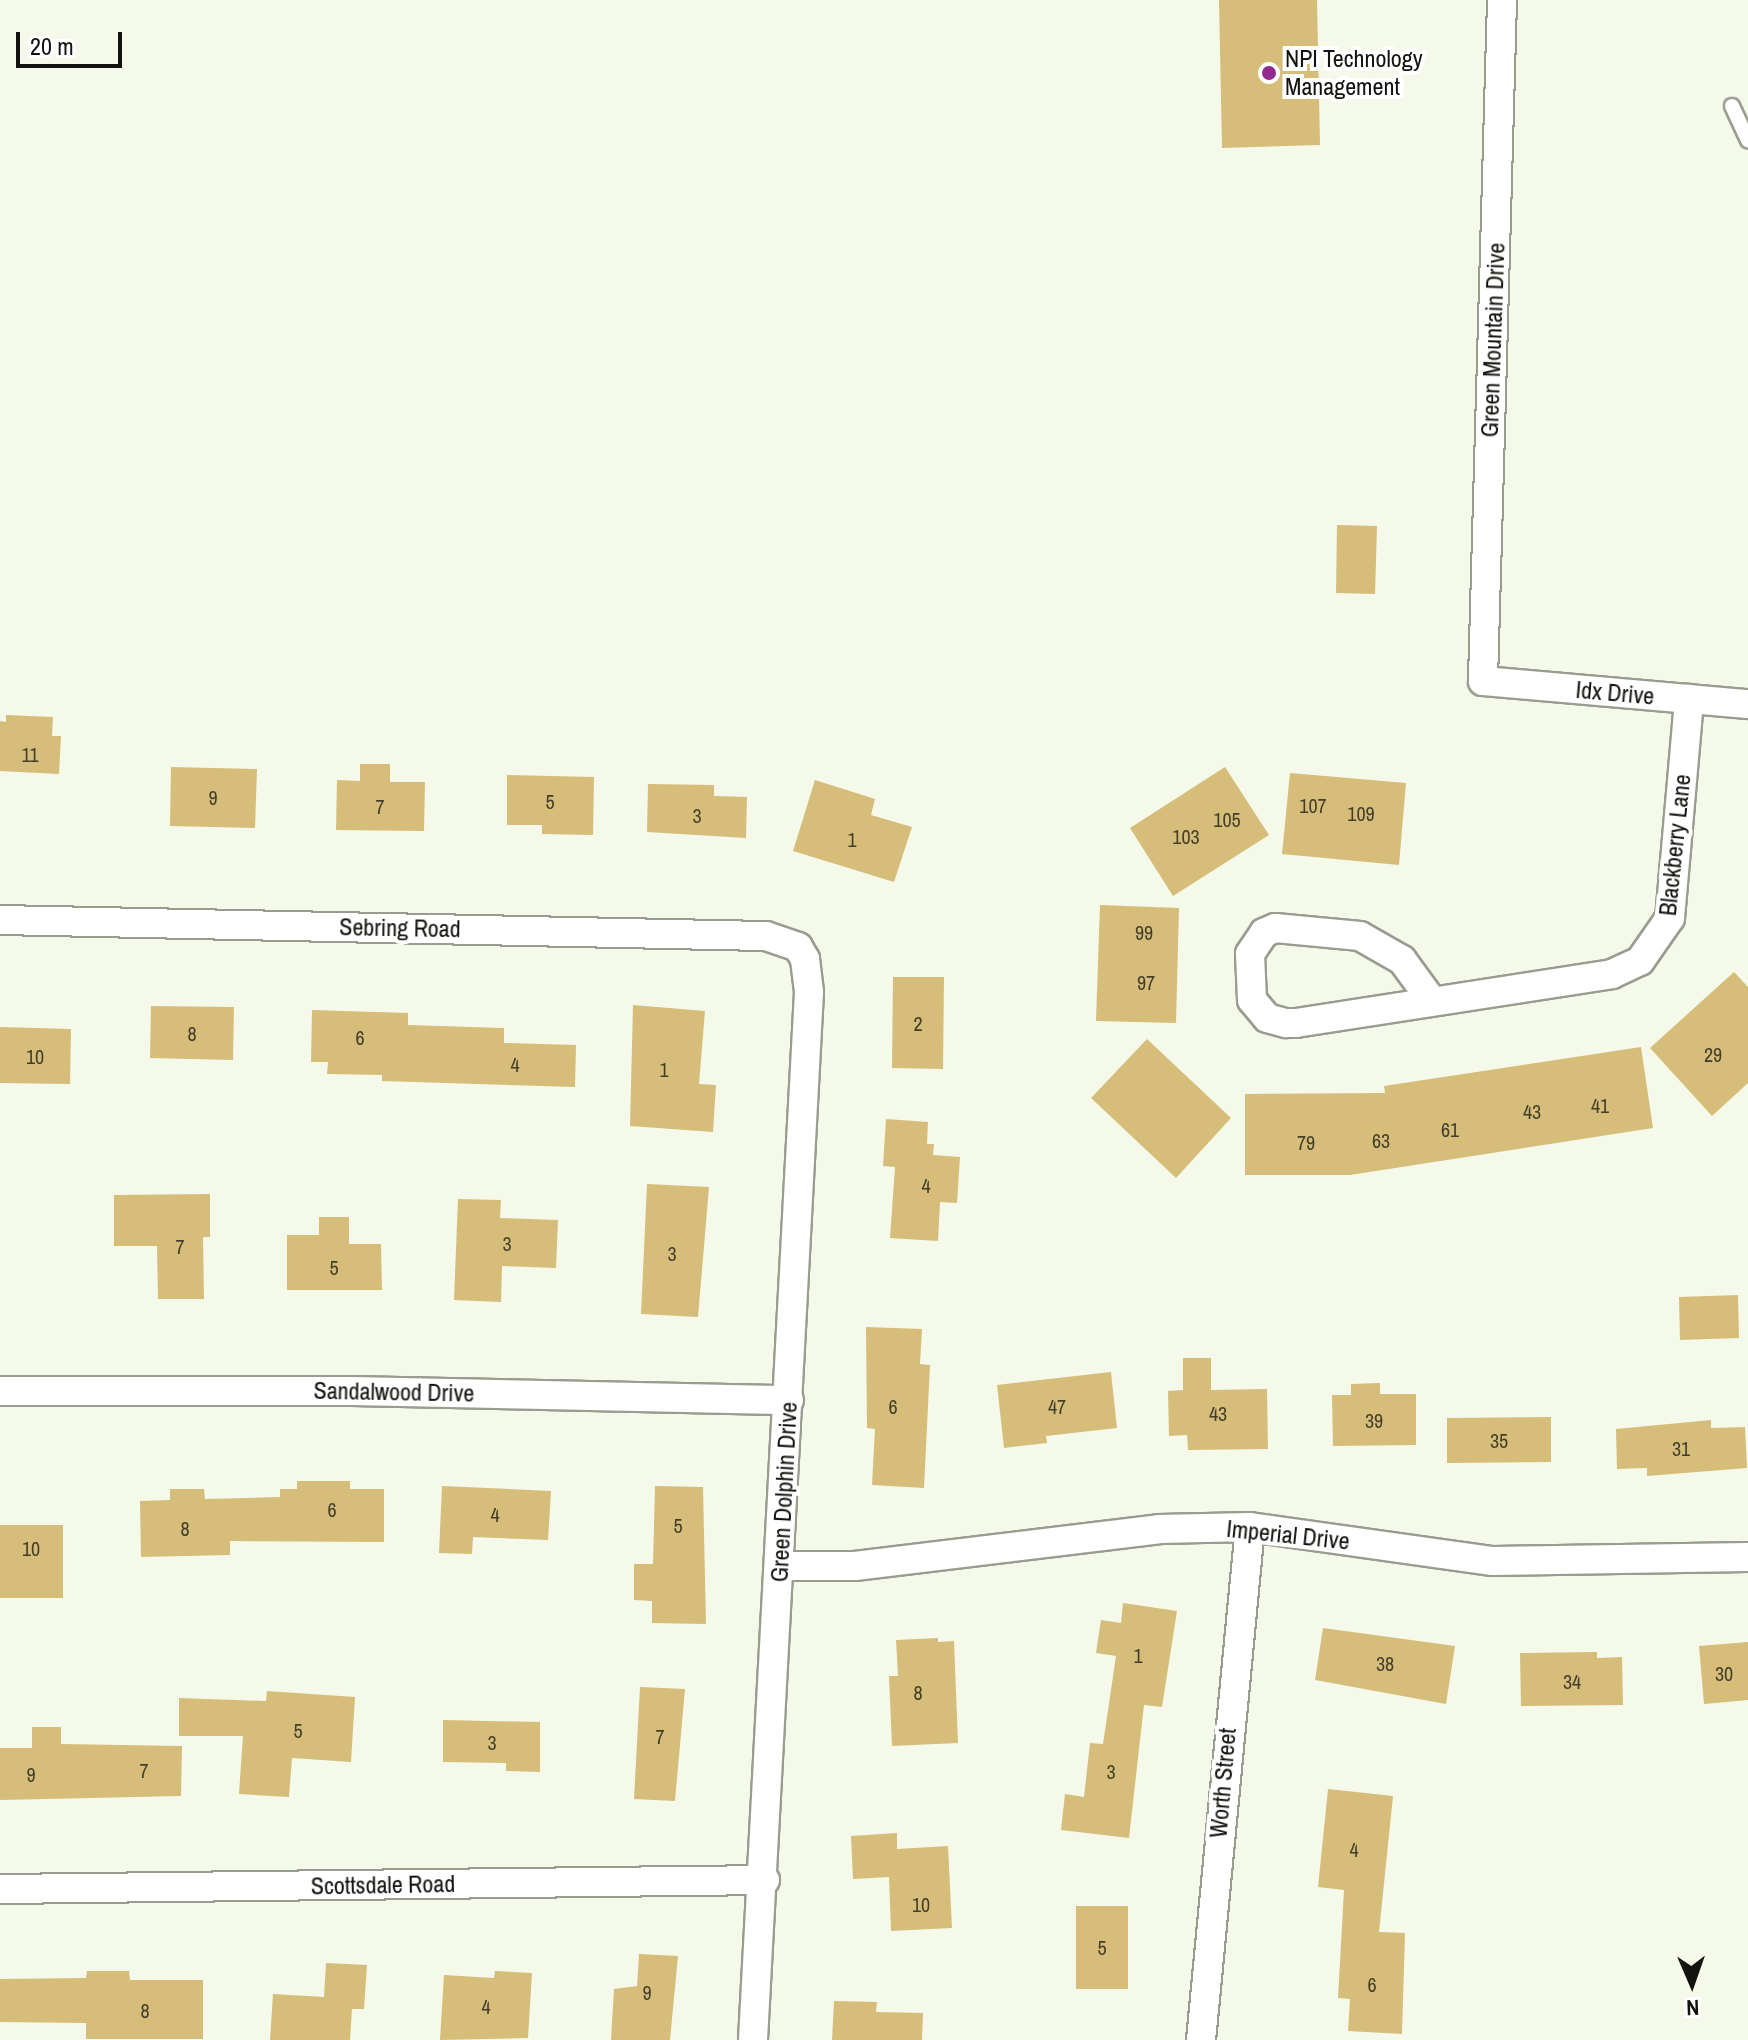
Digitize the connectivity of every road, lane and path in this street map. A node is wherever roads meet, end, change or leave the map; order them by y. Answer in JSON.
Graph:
{"nodes":[{"id":1,"x":1502,"y":0,"type":"edge"},
{"id":2,"x":1732,"y":106,"type":"dead end"},
{"id":3,"x":1748,"y":141,"type":"edge"},
{"id":4,"x":1483,"y":681,"type":"joint"},
{"id":5,"x":1689,"y":699,"type":"junction"},
{"id":6,"x":1748,"y":704,"type":"edge"},
{"id":7,"x":0,"y":920,"type":"edge"},
{"id":8,"x":798,"y":947,"type":"joint"},
{"id":9,"x":1432,"y":1001,"type":"junction"},
{"id":10,"x":0,"y":1391,"type":"edge"},
{"id":11,"x":789,"y":1400,"type":"junction"},
{"id":12,"x":1250,"y":1527,"type":"junction"},
{"id":13,"x":1748,"y":1557,"type":"edge"},
{"id":14,"x":781,"y":1566,"type":"junction"},
{"id":15,"x":765,"y":1880,"type":"junction"},
{"id":16,"x":0,"y":1889,"type":"edge"},
{"id":17,"x":753,"y":2040,"type":"edge"},
{"id":18,"x":1201,"y":2040,"type":"edge"}],
"edges":[{"from":1,"to":4,"type":"street","name":"Green Mountain Drive"},
{"from":2,"to":3,"type":"lane"},
{"from":4,"to":5,"type":"street","name":"Idx Drive"},
{"from":5,"to":6,"type":"street","name":"Idx Drive"},
{"from":5,"to":9,"type":"street","name":"Blackberry Lane"},
{"from":7,"to":8,"type":"street","name":"Sebring Road"},
{"from":8,"to":11,"type":"street","name":"Green Dolphin Drive"},
{"from":9,"to":9,"type":"street","name":"Blackberry Lane"},
{"from":10,"to":11,"type":"street","name":"Sandalwood Drive"},
{"from":11,"to":14,"type":"street","name":"Green Dolphin Drive"},
{"from":12,"to":13,"type":"street","name":"Imperial Drive"},
{"from":12,"to":14,"type":"street","name":"Imperial Drive"},
{"from":12,"to":18,"type":"street","name":"Worth Street"},
{"from":14,"to":15,"type":"street","name":"Green Dolphin Drive"},
{"from":15,"to":16,"type":"street","name":"Scottsdale Road"},
{"from":15,"to":17,"type":"street","name":"Green Dolphin Drive"}]}
